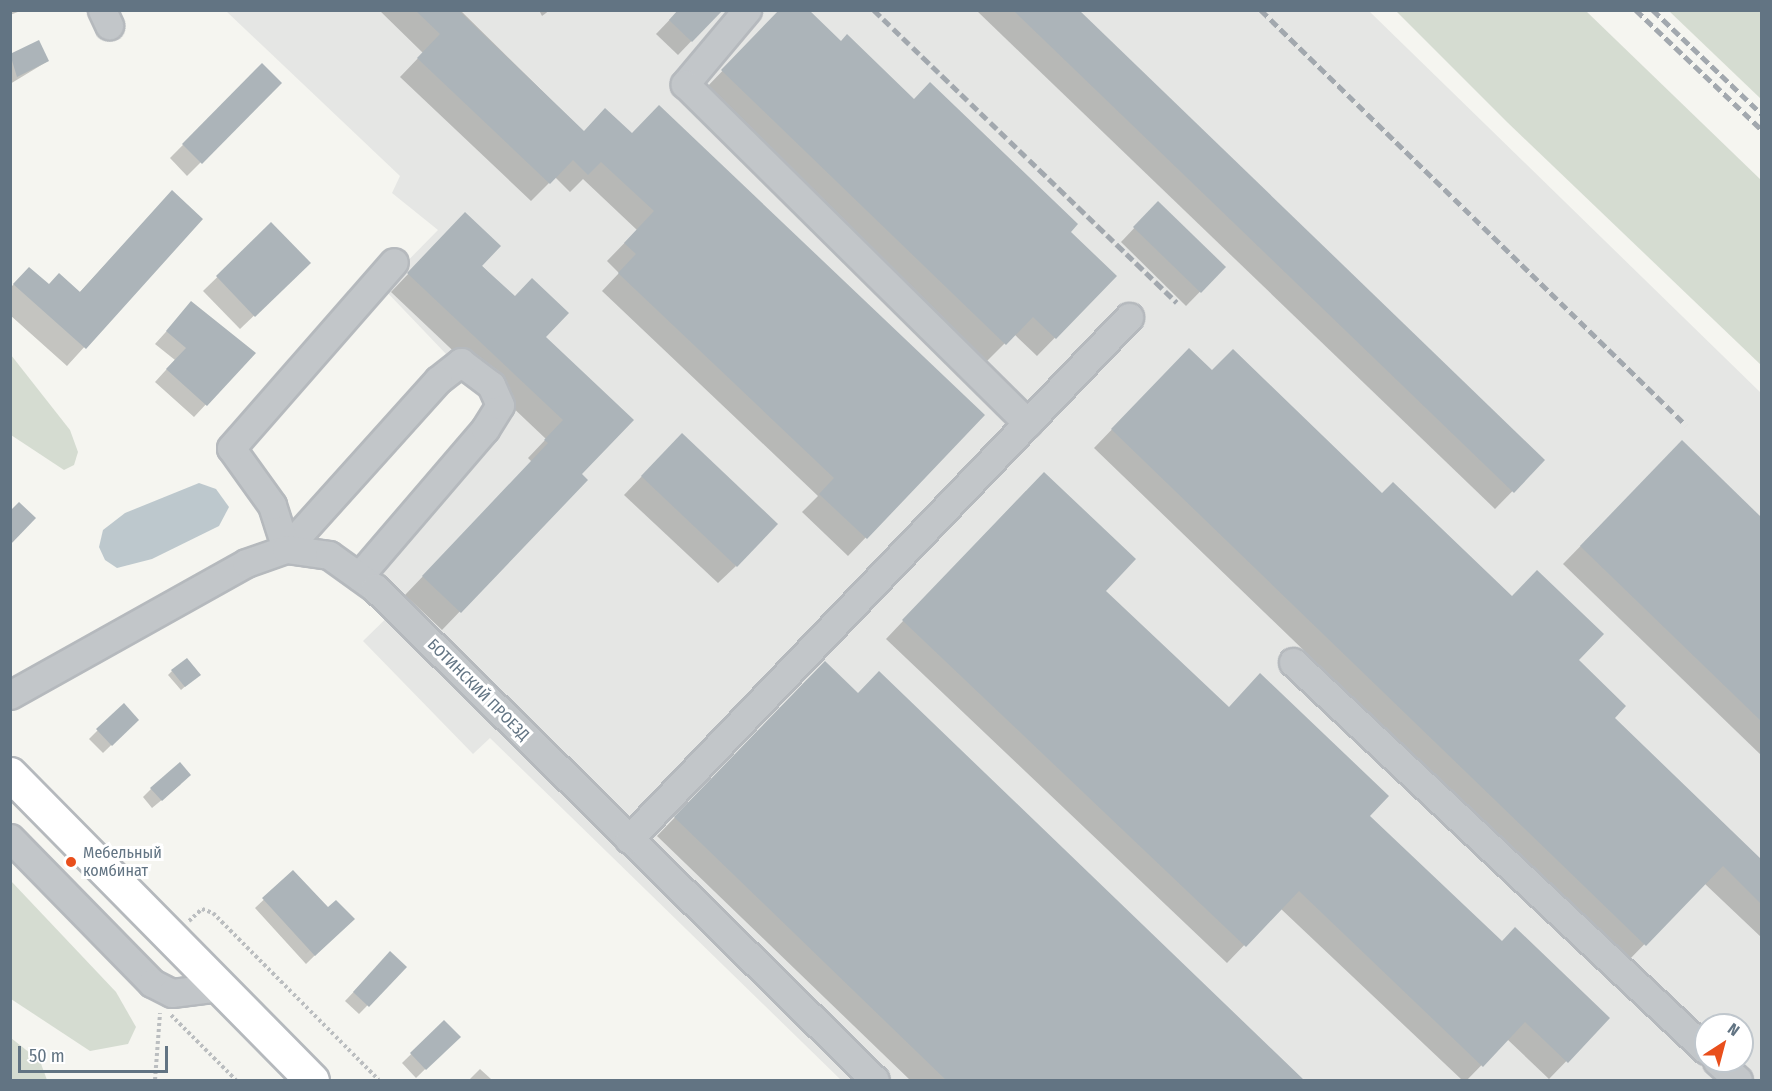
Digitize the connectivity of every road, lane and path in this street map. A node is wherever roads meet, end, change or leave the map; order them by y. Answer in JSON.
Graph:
{"nodes":[{"id":1,"x":747,"y":10,"type":"edge"},
{"id":2,"x":394,"y":262,"type":"dead end"},
{"id":3,"x":1129,"y":317,"type":"dead end"},
{"id":4,"x":1028,"y":423,"type":"junction"},
{"id":5,"x":286,"y":549,"type":"junction"},
{"id":6,"x":359,"y":576,"type":"junction"},
{"id":7,"x":1293,"y":662,"type":"dead end"},
{"id":8,"x":10,"y":695,"type":"edge"},
{"id":9,"x":10,"y":774,"type":"edge"},
{"id":10,"x":10,"y":838,"type":"edge"},
{"id":11,"x":629,"y":838,"type":"junction"},
{"id":12,"x":173,"y":935,"type":"junction"},
{"id":13,"x":153,"y":983,"type":"junction"},
{"id":14,"x":220,"y":987,"type":"junction"},
{"id":15,"x":1694,"y":1039,"type":"edge"},
{"id":16,"x":155,"y":1080,"type":"edge"},
{"id":17,"x":236,"y":1080,"type":"edge"},
{"id":18,"x":312,"y":1080,"type":"edge"},
{"id":19,"x":380,"y":1080,"type":"edge"},
{"id":20,"x":875,"y":1080,"type":"edge"}],
"edges":[{"from":1,"to":4,"type":"lane"},
{"from":2,"to":5,"type":"lane"},
{"from":3,"to":4,"type":"lane"},
{"from":4,"to":11,"type":"lane"},
{"from":5,"to":6,"type":"lane","name":"БОТИНСКИЙ ПРОЕЗД"},
{"from":5,"to":6,"type":"lane"},
{"from":5,"to":8,"type":"lane","name":"БОТИНСКИЙ ПРОЕЗД"},
{"from":6,"to":11,"type":"lane","name":"БОТИНСКИЙ ПРОЕЗД"},
{"from":7,"to":15,"type":"lane"},
{"from":9,"to":12,"type":"main road"},
{"from":10,"to":13,"type":"lane"},
{"from":11,"to":20,"type":"lane","name":"БОТИНСКИЙ ПРОЕЗД"},
{"from":12,"to":14,"type":"main road"},
{"from":12,"to":19,"type":"path"},
{"from":13,"to":14,"type":"lane"},
{"from":13,"to":16,"type":"path"},
{"from":13,"to":17,"type":"path"},
{"from":14,"to":18,"type":"main road"}]}
